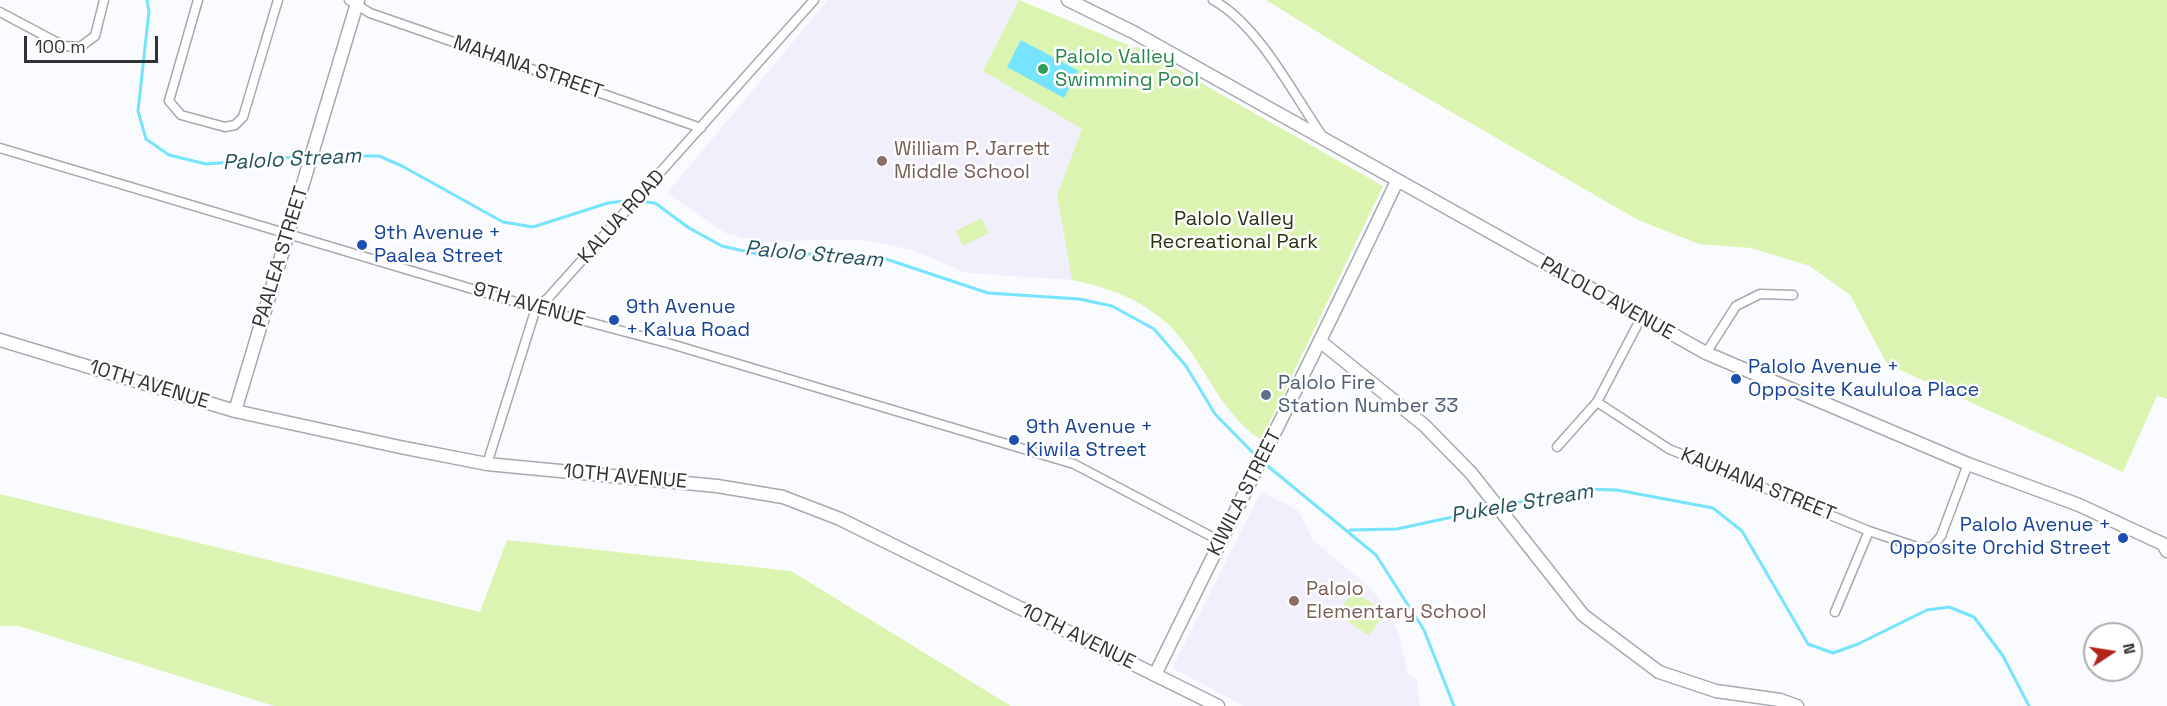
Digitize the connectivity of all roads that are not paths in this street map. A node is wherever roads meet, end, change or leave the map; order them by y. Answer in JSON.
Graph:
{"nodes":[{"id":1,"x":104,"y":0,"type":"edge"},
{"id":2,"x":198,"y":0,"type":"edge"},
{"id":3,"x":278,"y":0,"type":"edge"},
{"id":4,"x":814,"y":0,"type":"edge"},
{"id":5,"x":1068,"y":0,"type":"edge"},
{"id":6,"x":1213,"y":0,"type":"edge"},
{"id":7,"x":354,"y":2,"type":"edge"},
{"id":8,"x":0,"y":12,"type":"edge"},
{"id":9,"x":701,"y":128,"type":"junction"},
{"id":10,"x":1323,"y":137,"type":"junction"},
{"id":11,"x":0,"y":148,"type":"edge"},
{"id":12,"x":1397,"y":181,"type":"junction"},
{"id":13,"x":289,"y":234,"type":"junction"},
{"id":14,"x":1793,"y":295,"type":"dead end"},
{"id":15,"x":536,"y":308,"type":"junction"},
{"id":16,"x":1641,"y":318,"type":"junction"},
{"id":17,"x":0,"y":340,"type":"edge"},
{"id":18,"x":1321,"y":342,"type":"junction"},
{"id":19,"x":1706,"y":353,"type":"junction"},
{"id":20,"x":1597,"y":402,"type":"junction"},
{"id":21,"x":235,"y":411,"type":"junction"},
{"id":22,"x":1557,"y":447,"type":"dead end"},
{"id":23,"x":487,"y":464,"type":"junction"},
{"id":24,"x":1968,"y":464,"type":"junction"},
{"id":25,"x":1869,"y":531,"type":"junction"},
{"id":26,"x":1220,"y":541,"type":"junction"},
{"id":27,"x":2166,"y":547,"type":"edge"},
{"id":28,"x":1835,"y":612,"type":"dead end"},
{"id":29,"x":1155,"y":675,"type":"junction"},
{"id":30,"x":1218,"y":706,"type":"edge"},
{"id":31,"x":1797,"y":706,"type":"edge"}],
"edges":[{"from":1,"to":8,"type":"street"},
{"from":2,"to":3,"type":"street"},
{"from":4,"to":9,"type":"street","name":"KALUA ROAD"},
{"from":5,"to":10,"type":"street","name":"PALOLO AVENUE"},
{"from":6,"to":10,"type":"street"},
{"from":7,"to":9,"type":"street","name":"MAHANA STREET"},
{"from":7,"to":13,"type":"street","name":"PAALEA STREET"},
{"from":9,"to":15,"type":"street","name":"KALUA ROAD"},
{"from":10,"to":12,"type":"street","name":"PALOLO AVENUE"},
{"from":11,"to":13,"type":"street","name":"9TH AVENUE"},
{"from":12,"to":16,"type":"street","name":"PALOLO AVENUE"},
{"from":12,"to":18,"type":"street","name":"KIWILA STREET"},
{"from":13,"to":15,"type":"street","name":"9TH AVENUE"},
{"from":13,"to":21,"type":"street","name":"PAALEA STREET"},
{"from":14,"to":19,"type":"street"},
{"from":15,"to":23,"type":"street","name":"KALUA ROAD"},
{"from":15,"to":26,"type":"street","name":"9TH AVENUE"},
{"from":16,"to":19,"type":"street","name":"PALOLO AVENUE"},
{"from":16,"to":20,"type":"street"},
{"from":17,"to":21,"type":"street","name":"10TH AVENUE"},
{"from":18,"to":26,"type":"street","name":"KIWILA STREET"},
{"from":18,"to":31,"type":"street"},
{"from":19,"to":24,"type":"street","name":"PALOLO AVENUE"},
{"from":20,"to":22,"type":"street"},
{"from":20,"to":25,"type":"street","name":"KAUHANA STREET"},
{"from":21,"to":23,"type":"street","name":"10TH AVENUE"},
{"from":23,"to":29,"type":"street","name":"10TH AVENUE"},
{"from":24,"to":25,"type":"street","name":"KAUHANA STREET"},
{"from":24,"to":27,"type":"street","name":"PALOLO AVENUE"},
{"from":25,"to":28,"type":"street"},
{"from":26,"to":29,"type":"street","name":"KIWILA STREET"},
{"from":29,"to":30,"type":"street","name":"10TH AVENUE"}]}
